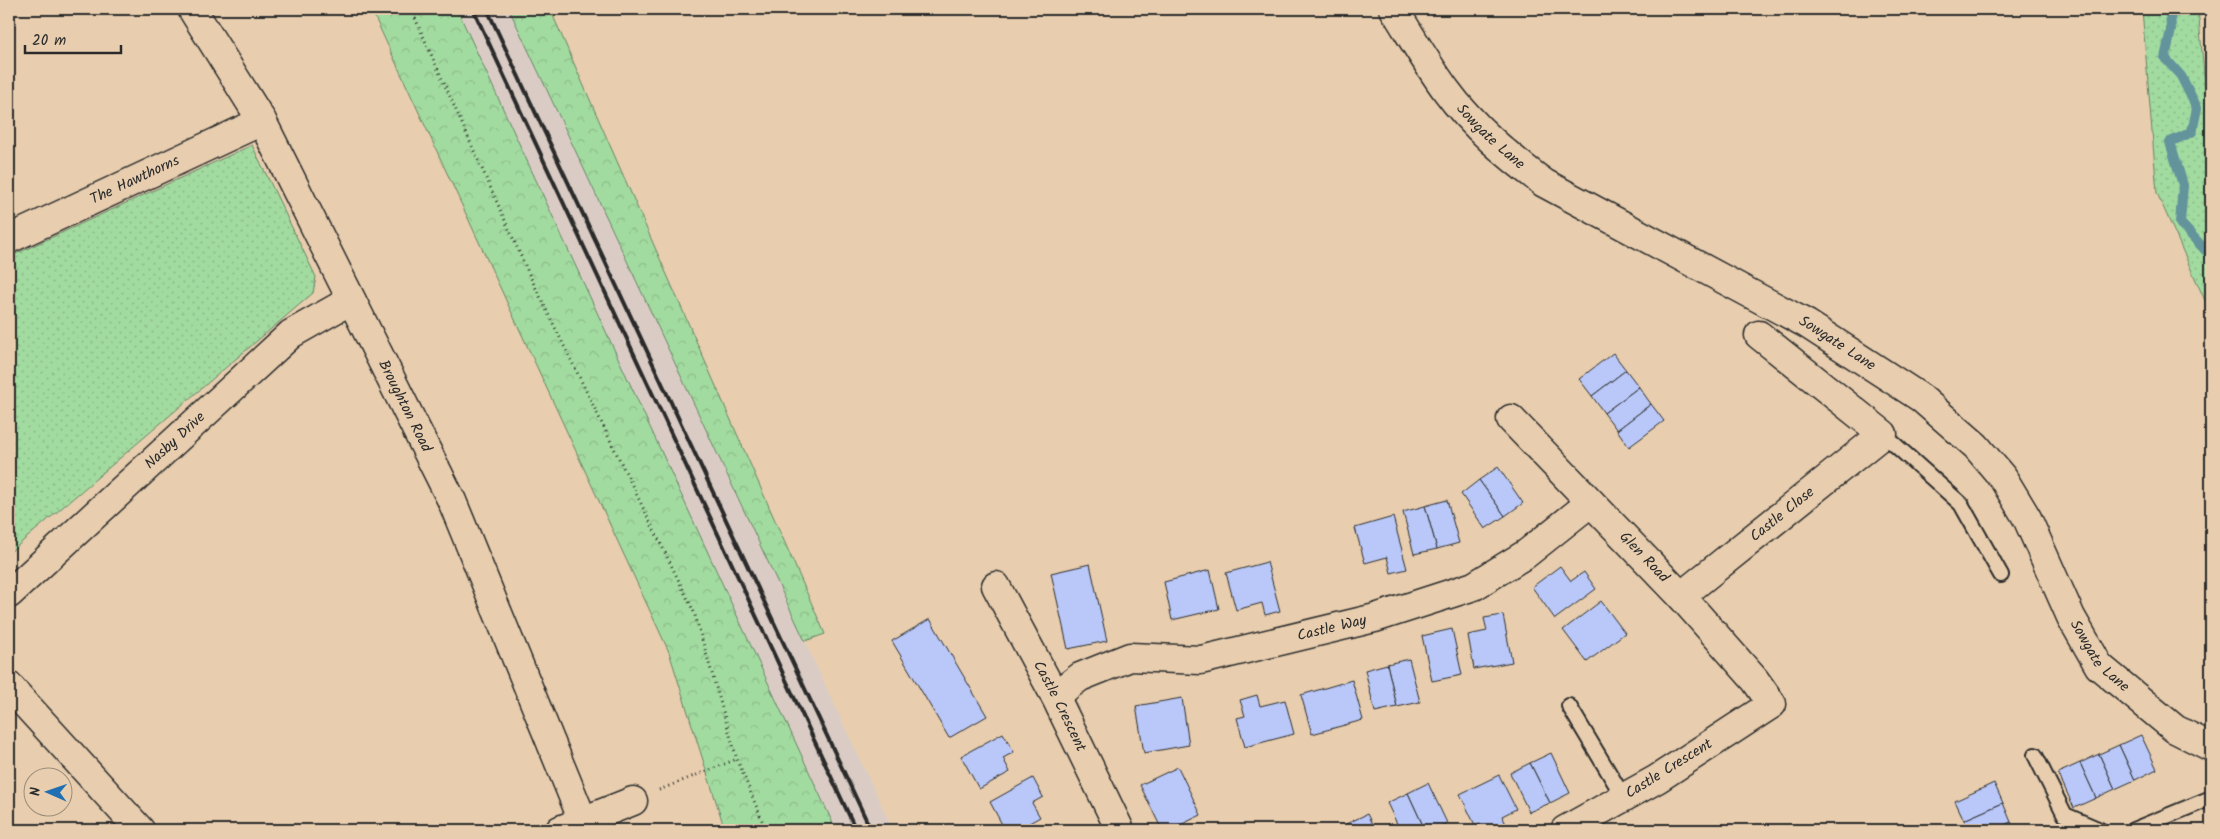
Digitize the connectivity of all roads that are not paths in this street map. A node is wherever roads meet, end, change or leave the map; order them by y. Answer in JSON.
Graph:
{"nodes":[{"id":1,"x":192,"y":9,"type":"edge"},
{"id":2,"x":1394,"y":9,"type":"edge"},
{"id":3,"x":262,"y":121,"type":"junction"},
{"id":4,"x":9,"y":239,"type":"edge"},
{"id":5,"x":351,"y":300,"type":"junction"},
{"id":6,"x":1759,"y":335,"type":"dead end"},
{"id":7,"x":1511,"y":418,"type":"dead end"},
{"id":8,"x":1883,"y":434,"type":"junction"},
{"id":9,"x":1590,"y":503,"type":"junction"},
{"id":10,"x":2001,"y":574,"type":"dead end"},
{"id":11,"x":996,"y":586,"type":"dead end"},
{"id":12,"x":9,"y":594,"type":"edge"},
{"id":13,"x":1681,"y":596,"type":"junction"},
{"id":14,"x":9,"y":686,"type":"edge"},
{"id":15,"x":1055,"y":696,"type":"junction"},
{"id":16,"x":1772,"y":704,"type":"joint"},
{"id":17,"x":1569,"y":706,"type":"dead end"},
{"id":18,"x":2211,"y":746,"type":"edge"},
{"id":19,"x":2035,"y":755,"type":"dead end"},
{"id":20,"x":1624,"y":798,"type":"junction"},
{"id":21,"x":2211,"y":798,"type":"edge"},
{"id":22,"x":633,"y":801,"type":"road end"},
{"id":23,"x":571,"y":826,"type":"edge"},
{"id":24,"x":1569,"y":829,"type":"edge"},
{"id":25,"x":140,"y":830,"type":"edge"},
{"id":26,"x":1120,"y":830,"type":"edge"},
{"id":27,"x":2100,"y":830,"type":"edge"},
{"id":28,"x":2133,"y":830,"type":"edge"}],
"edges":[{"from":1,"to":3,"type":"street","name":"Broughton Road"},
{"from":2,"to":18,"type":"street","name":"Sowgate Lane"},
{"from":3,"to":4,"type":"street","name":"The Hawthorns"},
{"from":3,"to":5,"type":"street","name":"Broughton Road"},
{"from":5,"to":12,"type":"street","name":"Nasby Drive"},
{"from":5,"to":23,"type":"street","name":"Broughton Road"},
{"from":6,"to":8,"type":"street"},
{"from":7,"to":9,"type":"street","name":"Glen Road"},
{"from":8,"to":10,"type":"lane"},
{"from":8,"to":13,"type":"street","name":"Castle Close"},
{"from":9,"to":13,"type":"street","name":"Glen Road"},
{"from":9,"to":15,"type":"street","name":"Castle Way"},
{"from":11,"to":15,"type":"street","name":"Castle Crescent"},
{"from":13,"to":16,"type":"street","name":"Glen Road"},
{"from":14,"to":25,"type":"street"},
{"from":15,"to":26,"type":"street","name":"Castle Crescent"},
{"from":16,"to":20,"type":"street","name":"Castle Crescent"},
{"from":17,"to":20,"type":"lane"},
{"from":19,"to":27,"type":"lane"},
{"from":20,"to":24,"type":"street","name":"Castle Crescent"},
{"from":21,"to":28,"type":"lane"},
{"from":22,"to":23,"type":"street","name":"Broughton Road"}]}
